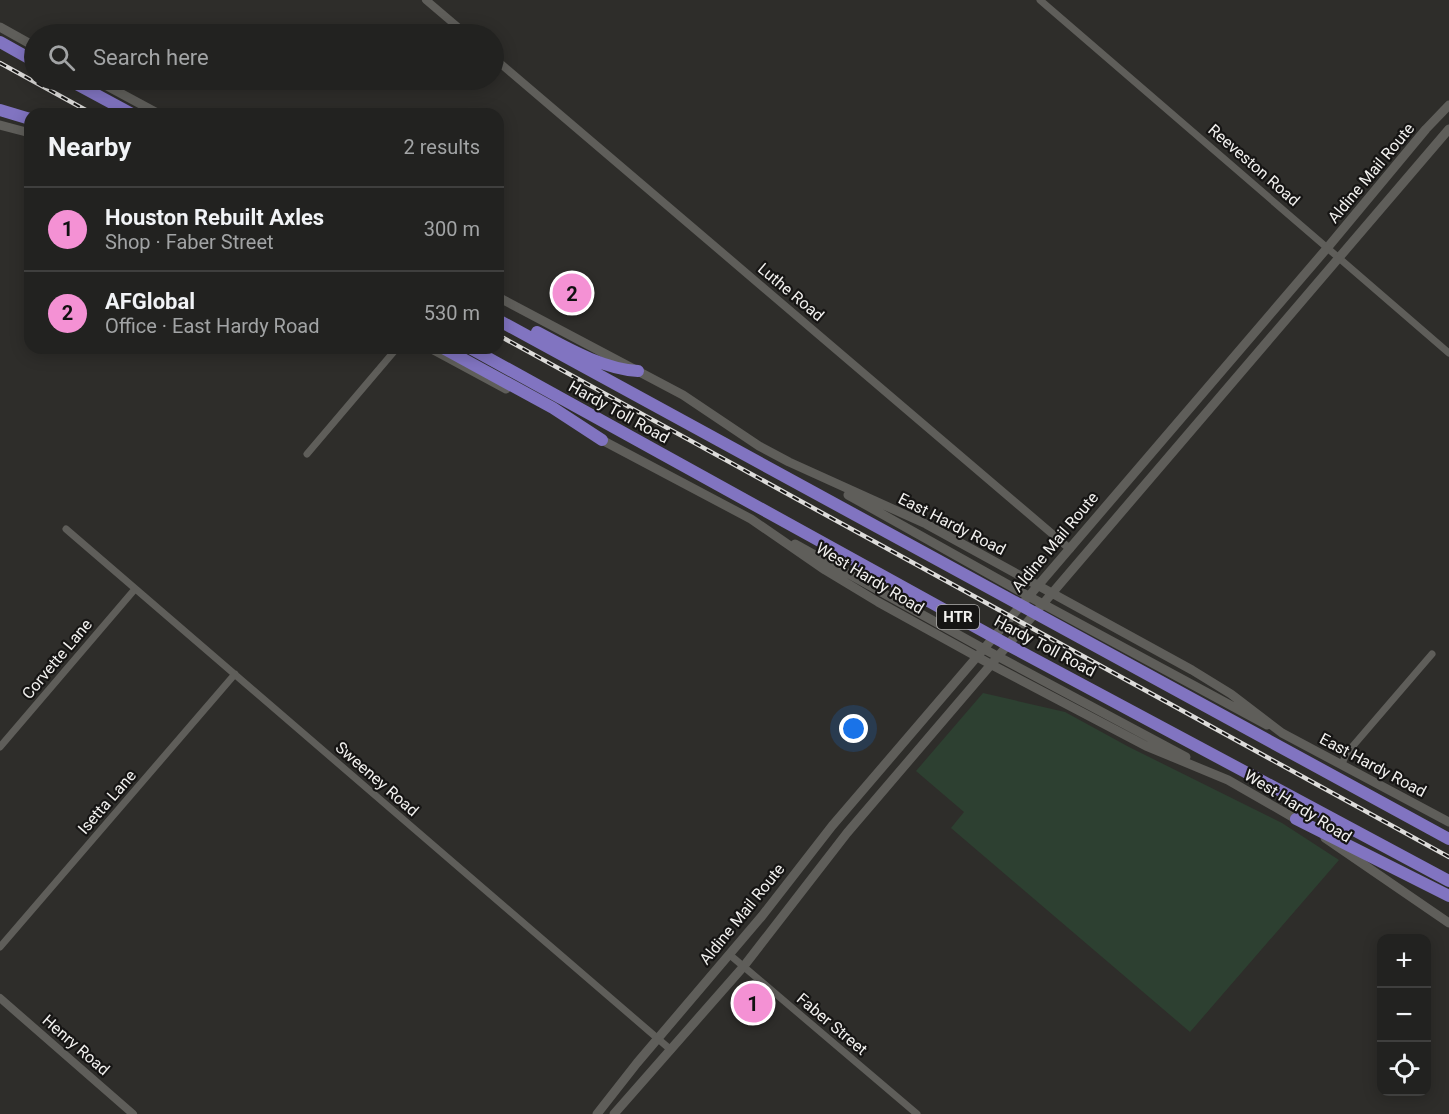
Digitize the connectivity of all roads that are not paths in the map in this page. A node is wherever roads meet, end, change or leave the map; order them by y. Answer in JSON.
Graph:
{"nodes":[{"id":1,"x":426,"y":0,"type":"edge"},
{"id":2,"x":1040,"y":0,"type":"edge"},
{"id":3,"x":454,"y":24,"type":"edge"},
{"id":4,"x":0,"y":27,"type":"edge"},
{"id":5,"x":24,"y":40,"type":"edge"},
{"id":6,"x":0,"y":42,"type":"edge"},
{"id":7,"x":24,"y":55,"type":"edge"},
{"id":8,"x":504,"y":67,"type":"edge"},
{"id":9,"x":88,"y":90,"type":"edge"},
{"id":10,"x":115,"y":90,"type":"edge"},
{"id":11,"x":1449,"y":105,"type":"edge"},
{"id":12,"x":121,"y":108,"type":"edge"},
{"id":13,"x":148,"y":108,"type":"edge"},
{"id":14,"x":0,"y":110,"type":"edge"},
{"id":15,"x":24,"y":117,"type":"edge"},
{"id":16,"x":0,"y":125,"type":"edge"},
{"id":17,"x":1449,"y":129,"type":"edge"},
{"id":18,"x":24,"y":131,"type":"edge"},
{"id":19,"x":1414,"y":144,"type":"junction"},
{"id":20,"x":1426,"y":154,"type":"junction"},
{"id":21,"x":1328,"y":247,"type":"junction"},
{"id":22,"x":1338,"y":257,"type":"junction"},
{"id":23,"x":504,"y":300,"type":"edge"},
{"id":24,"x":504,"y":313,"type":"edge"},
{"id":25,"x":504,"y":323,"type":"edge"},
{"id":26,"x":1449,"y":353,"type":"edge"},
{"id":27,"x":392,"y":354,"type":"edge"},
{"id":28,"x":441,"y":354,"type":"edge"},
{"id":29,"x":454,"y":354,"type":"edge"},
{"id":30,"x":481,"y":354,"type":"edge"},
{"id":31,"x":1226,"y":365,"type":"junction"},
{"id":32,"x":638,"y":371,"type":"junction"},
{"id":33,"x":1237,"y":375,"type":"junction"},
{"id":34,"x":602,"y":440,"type":"junction"},
{"id":35,"x":307,"y":454,"type":"dead end"},
{"id":36,"x":1148,"y":455,"type":"junction"},
{"id":37,"x":789,"y":462,"type":"junction"},
{"id":38,"x":1161,"y":466,"type":"junction"},
{"id":39,"x":751,"y":519,"type":"junction"},
{"id":40,"x":66,"y":529,"type":"dead end"},
{"id":41,"x":1070,"y":549,"type":"junction"},
{"id":42,"x":135,"y":589,"type":"junction"},
{"id":43,"x":1030,"y":597,"type":"junction"},
{"id":44,"x":1043,"y":604,"type":"junction"},
{"id":45,"x":984,"y":649,"type":"junction"},
{"id":46,"x":1432,"y":654,"type":"dead end"},
{"id":47,"x":998,"y":656,"type":"junction"},
{"id":48,"x":235,"y":674,"type":"junction"},
{"id":49,"x":1282,"y":733,"type":"junction"},
{"id":50,"x":0,"y":747,"type":"edge"},
{"id":51,"x":1342,"y":764,"type":"junction"},
{"id":52,"x":884,"y":765,"type":"junction"},
{"id":53,"x":898,"y":773,"type":"junction"},
{"id":54,"x":1228,"y":780,"type":"junction"},
{"id":55,"x":1296,"y":819,"type":"junction"},
{"id":56,"x":1449,"y":822,"type":"edge"},
{"id":57,"x":1449,"y":839,"type":"edge"},
{"id":58,"x":797,"y":869,"type":"junction"},
{"id":59,"x":811,"y":879,"type":"junction"},
{"id":60,"x":1449,"y":880,"type":"edge"},
{"id":61,"x":1449,"y":896,"type":"edge"},
{"id":62,"x":1449,"y":923,"type":"edge"},
{"id":63,"x":0,"y":947,"type":"edge"},
{"id":64,"x":730,"y":955,"type":"junction"},
{"id":65,"x":744,"y":966,"type":"junction"},
{"id":66,"x":0,"y":998,"type":"edge"},
{"id":67,"x":657,"y":1040,"type":"junction"},
{"id":68,"x":671,"y":1050,"type":"junction"},
{"id":69,"x":628,"y":1075,"type":"junction"},
{"id":70,"x":640,"y":1084,"type":"junction"},
{"id":71,"x":133,"y":1114,"type":"edge"},
{"id":72,"x":597,"y":1114,"type":"edge"},
{"id":73,"x":614,"y":1114,"type":"edge"},
{"id":74,"x":917,"y":1114,"type":"edge"}],
"edges":[{"from":1,"to":3,"type":"street"},
{"from":2,"to":21,"type":"street","name":"Reeveston Road"},
{"from":4,"to":5,"type":"main road"},
{"from":6,"to":7,"type":"highway"},
{"from":8,"to":41,"type":"street","name":"Luthe Road"},
{"from":9,"to":12,"type":"highway"},
{"from":10,"to":13,"type":"main road"},
{"from":11,"to":19,"type":"main road","name":"Aldine Mail Route"},
{"from":14,"to":15,"type":"highway"},
{"from":16,"to":18,"type":"main road"},
{"from":17,"to":20,"type":"main road","name":"Aldine Mail Route"},
{"from":19,"to":20,"type":"main road"},
{"from":19,"to":21,"type":"main road","name":"Aldine Mail Route"},
{"from":20,"to":22,"type":"main road","name":"Aldine Mail Route"},
{"from":21,"to":22,"type":"street","name":"Reeveston Road"},
{"from":21,"to":31,"type":"main road","name":"Aldine Mail Route"},
{"from":22,"to":26,"type":"street","name":"Reeveston Road"},
{"from":22,"to":33,"type":"main road","name":"Aldine Mail Route"},
{"from":23,"to":32,"type":"main road","name":"East Hardy Road"},
{"from":24,"to":32,"type":"highway"},
{"from":25,"to":57,"type":"highway","name":"Hardy Toll Road","number":"HTR"},
{"from":27,"to":35,"type":"street"},
{"from":28,"to":34,"type":"main road","name":"West Hardy Road"},
{"from":29,"to":34,"type":"highway"},
{"from":30,"to":60,"type":"highway","name":"Hardy Toll Road","number":"HTR"},
{"from":31,"to":33,"type":"main road"},
{"from":31,"to":36,"type":"main road","name":"Aldine Mail Route"},
{"from":32,"to":37,"type":"main road","name":"East Hardy Road"},
{"from":33,"to":38,"type":"main road","name":"Aldine Mail Route"},
{"from":34,"to":39,"type":"main road","name":"West Hardy Road"},
{"from":36,"to":38,"type":"main road"},
{"from":36,"to":41,"type":"main road","name":"Aldine Mail Route"},
{"from":37,"to":43,"type":"main road"},
{"from":37,"to":49,"type":"main road","name":"East Hardy Road"},
{"from":38,"to":44,"type":"main road","name":"Aldine Mail Route"},
{"from":39,"to":45,"type":"main road"},
{"from":39,"to":54,"type":"main road","name":"West Hardy Road"},
{"from":40,"to":42,"type":"street","name":"Sweeney Road"},
{"from":41,"to":43,"type":"main road","name":"Aldine Mail Route"},
{"from":42,"to":48,"type":"street","name":"Sweeney Road"},
{"from":42,"to":50,"type":"street","name":"Corvette Lane"},
{"from":43,"to":44,"type":"main road"},
{"from":43,"to":45,"type":"main road","name":"Aldine Mail Route"},
{"from":44,"to":47,"type":"main road","name":"Aldine Mail Route"},
{"from":44,"to":49,"type":"main road"},
{"from":45,"to":47,"type":"main road"},
{"from":45,"to":52,"type":"main road","name":"Aldine Mail Route"},
{"from":46,"to":51,"type":"street"},
{"from":47,"to":53,"type":"main road","name":"Aldine Mail Route"},
{"from":47,"to":54,"type":"main road"},
{"from":48,"to":63,"type":"street","name":"Isetta Lane"},
{"from":48,"to":67,"type":"street","name":"Sweeney Road"},
{"from":49,"to":51,"type":"main road","name":"East Hardy Road"},
{"from":51,"to":56,"type":"main road","name":"East Hardy Road"},
{"from":52,"to":53,"type":"main road"},
{"from":52,"to":58,"type":"main road","name":"Aldine Mail Route"},
{"from":53,"to":59,"type":"main road","name":"Aldine Mail Route"},
{"from":54,"to":55,"type":"main road","name":"West Hardy Road"},
{"from":55,"to":61,"type":"highway"},
{"from":55,"to":62,"type":"main road","name":"West Hardy Road"},
{"from":58,"to":59,"type":"main road"},
{"from":58,"to":64,"type":"main road","name":"Aldine Mail Route"},
{"from":59,"to":65,"type":"main road","name":"Aldine Mail Route"},
{"from":64,"to":65,"type":"street","name":"Faber Street"},
{"from":64,"to":67,"type":"main road","name":"Aldine Mail Route"},
{"from":65,"to":68,"type":"main road","name":"Aldine Mail Route"},
{"from":65,"to":74,"type":"street","name":"Faber Street"},
{"from":66,"to":71,"type":"street","name":"Henry Road"},
{"from":67,"to":68,"type":"street","name":"Sweeney Road"},
{"from":67,"to":69,"type":"main road","name":"Aldine Mail Route"},
{"from":68,"to":70,"type":"main road","name":"Aldine Mail Route"},
{"from":69,"to":70,"type":"main road"},
{"from":69,"to":72,"type":"main road","name":"Aldine Mail Route"},
{"from":70,"to":73,"type":"main road","name":"Aldine Mail Route"}]}
